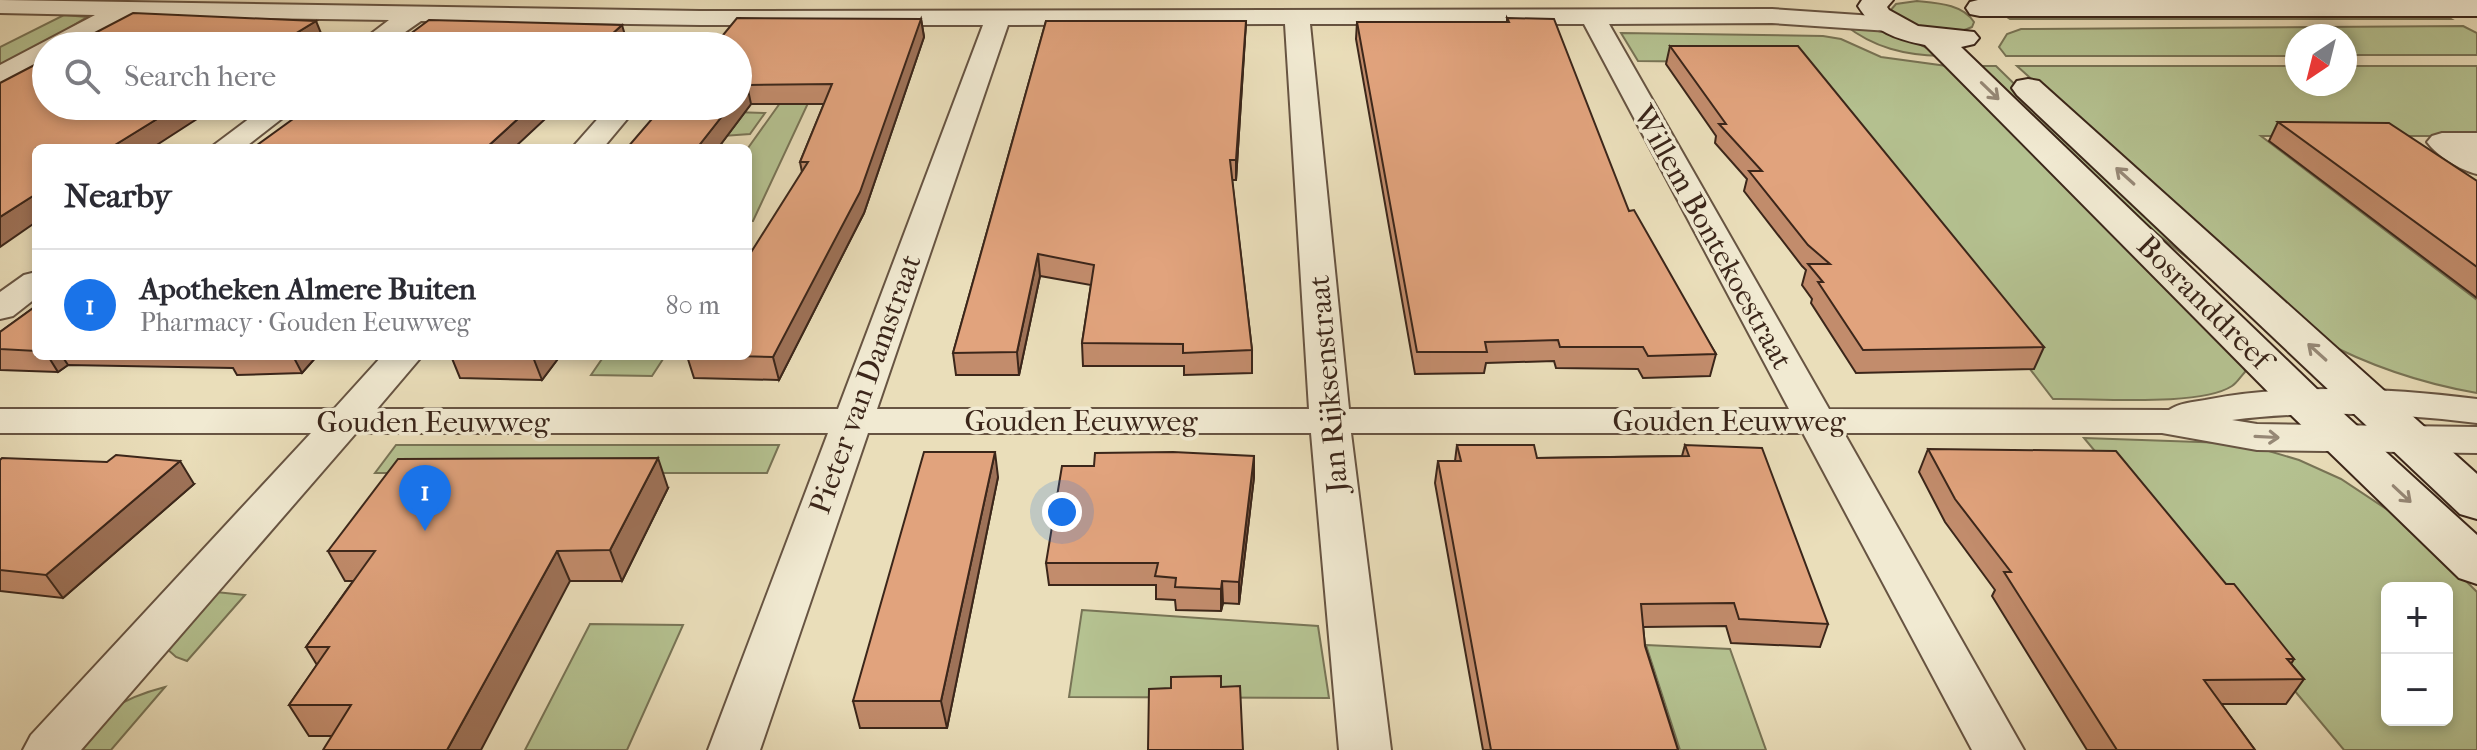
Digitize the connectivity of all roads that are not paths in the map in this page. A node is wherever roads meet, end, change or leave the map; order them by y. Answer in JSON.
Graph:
{"nodes":[{"id":1,"x":0,"y":6,"type":"edge"},
{"id":2,"x":125,"y":8,"type":"junction"},
{"id":3,"x":2477,"y":8,"type":"edge"},
{"id":4,"x":855,"y":9,"type":"edge"},
{"id":5,"x":1880,"y":10,"type":"edge"},
{"id":6,"x":414,"y":14,"type":"junction"},
{"id":7,"x":1592,"y":16,"type":"junction"},
{"id":8,"x":1297,"y":17,"type":"junction"},
{"id":9,"x":1976,"y":17,"type":"edge"},
{"id":10,"x":700,"y":18,"type":"junction"},
{"id":11,"x":998,"y":18,"type":"junction"},
{"id":12,"x":2477,"y":22,"type":"edge"},
{"id":13,"x":81,"y":32,"type":"edge"},
{"id":14,"x":388,"y":32,"type":"edge"},
{"id":15,"x":688,"y":32,"type":"edge"},
{"id":16,"x":1934,"y":37,"type":"junction"},
{"id":17,"x":32,"y":59,"type":"edge"},
{"id":18,"x":0,"y":76,"type":"edge"},
{"id":19,"x":264,"y":120,"type":"edge"},
{"id":20,"x":612,"y":120,"type":"edge"},
{"id":21,"x":2477,"y":142,"type":"edge"},
{"id":22,"x":231,"y":144,"type":"edge"},
{"id":23,"x":591,"y":144,"type":"edge"},
{"id":24,"x":2477,"y":165,"type":"edge"},
{"id":25,"x":32,"y":285,"type":"edge"},
{"id":26,"x":0,"y":308,"type":"edge"},
{"id":27,"x":399,"y":360,"type":"edge"},
{"id":28,"x":2305,"y":403,"type":"junction"},
{"id":29,"x":2477,"y":411,"type":"edge"},
{"id":30,"x":852,"y":420,"type":"junction"},
{"id":31,"x":0,"y":421,"type":"edge"},
{"id":32,"x":1814,"y":421,"type":"junction"},
{"id":33,"x":2162,"y":421,"type":"junction"},
{"id":34,"x":343,"y":422,"type":"junction"},
{"id":35,"x":1330,"y":422,"type":"junction"},
{"id":36,"x":2360,"y":422,"type":"junction"},
{"id":37,"x":2412,"y":440,"type":"junction"},
{"id":38,"x":2477,"y":440,"type":"edge"},
{"id":39,"x":2477,"y":502,"type":"edge"},
{"id":40,"x":2477,"y":565,"type":"edge"},
{"id":41,"x":49,"y":750,"type":"edge"},
{"id":42,"x":734,"y":750,"type":"edge"},
{"id":43,"x":1365,"y":750,"type":"edge"},
{"id":44,"x":1998,"y":750,"type":"edge"}],
"edges":[{"from":1,"to":2,"type":"street"},
{"from":2,"to":6,"type":"street"},
{"from":2,"to":13,"type":"street"},
{"from":3,"to":9,"type":"main road"},
{"from":4,"to":10,"type":"street"},
{"from":4,"to":11,"type":"street"},
{"from":5,"to":7,"type":"street"},
{"from":5,"to":16,"type":"main road"},
{"from":6,"to":10,"type":"street"},
{"from":6,"to":14,"type":"street"},
{"from":7,"to":8,"type":"street"},
{"from":7,"to":32,"type":"street","name":"Willem Bontekoestraat"},
{"from":8,"to":11,"type":"street"},
{"from":8,"to":35,"type":"street","name":"Jan Rijksenstraat"},
{"from":9,"to":12,"type":"main road"},
{"from":9,"to":16,"type":"main road"},
{"from":36,"to":9,"type":"main road","name":"Bosranddreef","one_way":true},
{"from":10,"to":15,"type":"street"},
{"from":11,"to":30,"type":"street","name":"Pieter van Damstraat"},
{"from":16,"to":28,"type":"main road","name":"Bosranddreef","one_way":true},
{"from":17,"to":18,"type":"street"},
{"from":19,"to":22,"type":"street"},
{"from":20,"to":23,"type":"street"},
{"from":21,"to":24,"type":"street"},
{"from":25,"to":26,"type":"street"},
{"from":27,"to":34,"type":"street"},
{"from":28,"to":33,"type":"street","name":"Gouden Eeuwweg"},
{"from":28,"to":36,"type":"main road","name":"Bosranddreef"},
{"from":29,"to":36,"type":"street","name":"Gouden Eeuwweg"},
{"from":30,"to":34,"type":"street","name":"Gouden Eeuwweg"},
{"from":30,"to":35,"type":"street","name":"Gouden Eeuwweg"},
{"from":30,"to":42,"type":"street","name":"Pieter van Damstraat"},
{"from":31,"to":34,"type":"street","name":"Gouden Eeuwweg"},
{"from":32,"to":33,"type":"street","name":"Gouden Eeuwweg"},
{"from":32,"to":35,"type":"street","name":"Gouden Eeuwweg"},
{"from":32,"to":44,"type":"street","name":"Willem Bontekoestraat"},
{"from":33,"to":36,"type":"street","name":"Gouden Eeuwweg","one_way":true},
{"from":34,"to":41,"type":"street"},
{"from":35,"to":43,"type":"street","name":"Jan Rijksenstraat"},
{"from":36,"to":37,"type":"main road","name":"Bosranddreef"},
{"from":36,"to":40,"type":"main road","name":"Bosranddreef","one_way":true},
{"from":37,"to":38,"type":"street"},
{"from":37,"to":39,"type":"main road","name":"Bosranddreef"}]}
